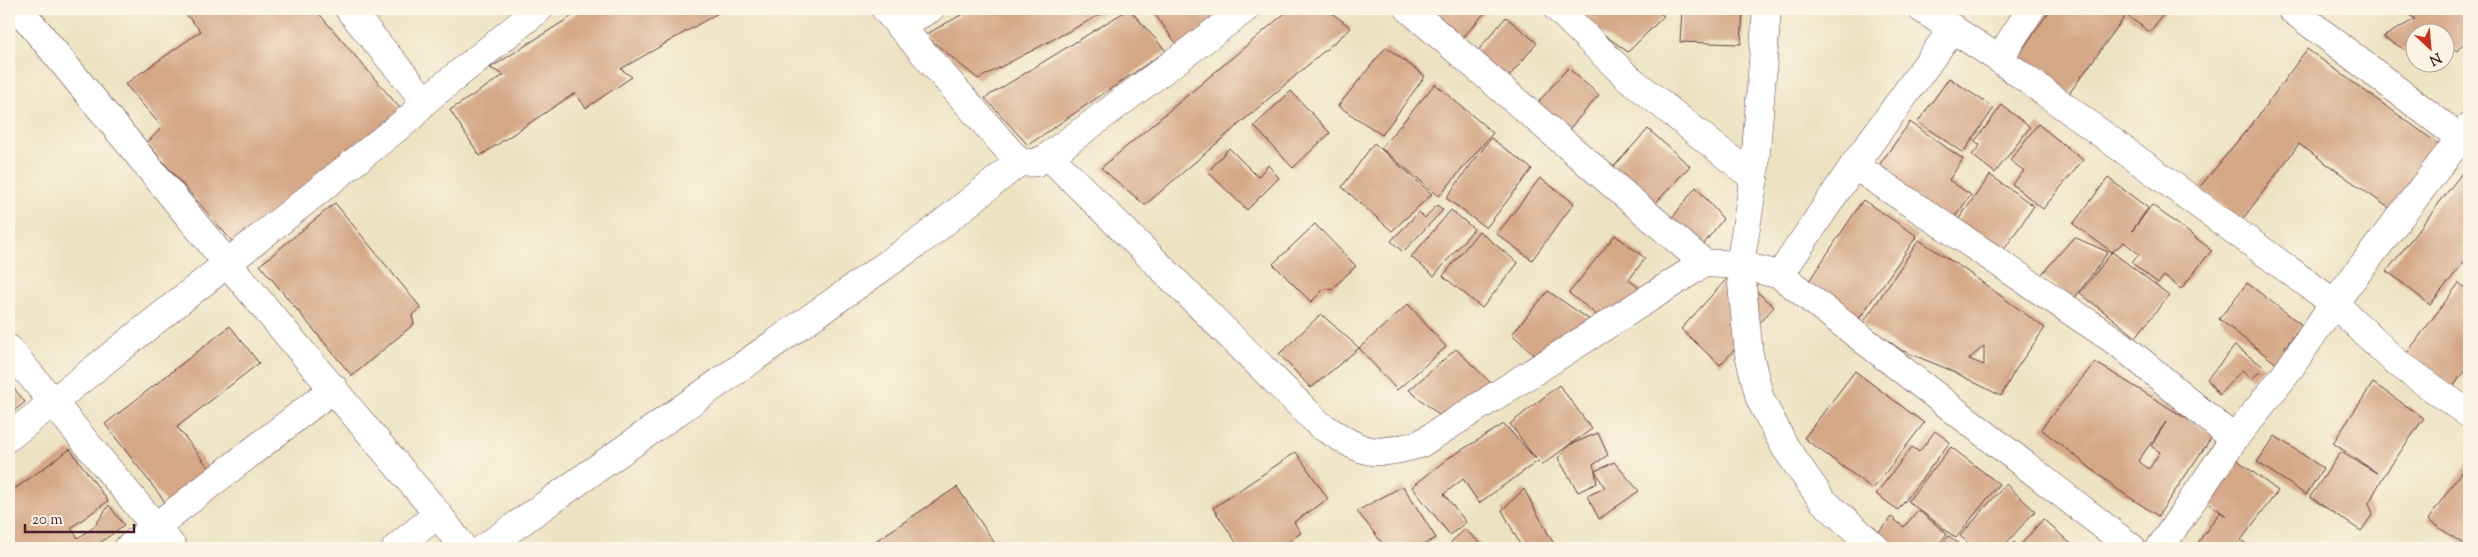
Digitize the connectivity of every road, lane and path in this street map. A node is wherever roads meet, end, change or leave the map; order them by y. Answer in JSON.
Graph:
{"nodes":[{"id":1,"x":19,"y":9,"type":"edge"},
{"id":2,"x":349,"y":9,"type":"edge"},
{"id":3,"x":539,"y":9,"type":"edge"},
{"id":4,"x":930,"y":9,"type":"edge"},
{"id":5,"x":1245,"y":9,"type":"edge"},
{"id":6,"x":1409,"y":9,"type":"edge"},
{"id":7,"x":1558,"y":9,"type":"edge"},
{"id":8,"x":1767,"y":9,"type":"edge"},
{"id":9,"x":1922,"y":9,"type":"edge"},
{"id":10,"x":2030,"y":9,"type":"edge"},
{"id":11,"x":2291,"y":9,"type":"edge"},
{"id":12,"x":892,"y":17,"type":"edge"},
{"id":13,"x":1953,"y":28,"type":"junction"},
{"id":14,"x":1999,"y":59,"type":"junction"},
{"id":15,"x":425,"y":101,"type":"junction"},
{"id":16,"x":2466,"y":137,"type":"edge"},
{"id":17,"x":1050,"y":156,"type":"junction"},
{"id":18,"x":1019,"y":162,"type":"junction"},
{"id":19,"x":1854,"y":165,"type":"junction"},
{"id":20,"x":1754,"y":178,"type":"junction"},
{"id":21,"x":1704,"y":263,"type":"junction"},
{"id":22,"x":228,"y":264,"type":"junction"},
{"id":23,"x":1740,"y":265,"type":"junction"},
{"id":24,"x":1780,"y":274,"type":"junction"},
{"id":25,"x":2334,"y":303,"type":"junction"},
{"id":26,"x":9,"y":349,"type":"edge"},
{"id":27,"x":334,"y":388,"type":"junction"},
{"id":28,"x":52,"y":401,"type":"junction"},
{"id":29,"x":2469,"y":414,"type":"edge"},
{"id":30,"x":9,"y":437,"type":"edge"},
{"id":31,"x":2234,"y":439,"type":"junction"},
{"id":32,"x":438,"y":514,"type":"junction"},
{"id":33,"x":156,"y":527,"type":"junction"},
{"id":34,"x":128,"y":548,"type":"edge"},
{"id":35,"x":173,"y":548,"type":"edge"},
{"id":36,"x":396,"y":548,"type":"edge"},
{"id":37,"x":463,"y":548,"type":"edge"},
{"id":38,"x":484,"y":548,"type":"edge"},
{"id":39,"x":1876,"y":548,"type":"edge"},
{"id":40,"x":2132,"y":548,"type":"edge"},
{"id":41,"x":2160,"y":548,"type":"edge"}],
"edges":[{"from":1,"to":22,"type":"street"},
{"from":2,"to":15,"type":"street"},
{"from":3,"to":15,"type":"street"},
{"from":4,"to":12,"type":"street"},
{"from":5,"to":17,"type":"street"},
{"from":6,"to":21,"type":"street"},
{"from":7,"to":20,"type":"street"},
{"from":8,"to":20,"type":"street"},
{"from":9,"to":13,"type":"street"},
{"from":10,"to":14,"type":"street"},
{"from":11,"to":16,"type":"street"},
{"from":12,"to":18,"type":"street"},
{"from":13,"to":14,"type":"street"},
{"from":13,"to":19,"type":"street"},
{"from":14,"to":25,"type":"street"},
{"from":15,"to":22,"type":"street"},
{"from":16,"to":25,"type":"street"},
{"from":17,"to":18,"type":"street"},
{"from":17,"to":21,"type":"street"},
{"from":18,"to":38,"type":"street"},
{"from":19,"to":24,"type":"street"},
{"from":19,"to":31,"type":"street"},
{"from":20,"to":23,"type":"street"},
{"from":21,"to":23,"type":"street"},
{"from":22,"to":27,"type":"street"},
{"from":22,"to":28,"type":"street"},
{"from":23,"to":24,"type":"street"},
{"from":23,"to":39,"type":"street"},
{"from":24,"to":40,"type":"street"},
{"from":25,"to":29,"type":"street"},
{"from":25,"to":31,"type":"street"},
{"from":26,"to":28,"type":"street"},
{"from":27,"to":32,"type":"street"},
{"from":27,"to":33,"type":"street"},
{"from":28,"to":30,"type":"street"},
{"from":28,"to":33,"type":"street"},
{"from":31,"to":41,"type":"street"},
{"from":32,"to":36,"type":"street"},
{"from":32,"to":37,"type":"street"},
{"from":33,"to":34,"type":"street"},
{"from":33,"to":35,"type":"street"}]}
